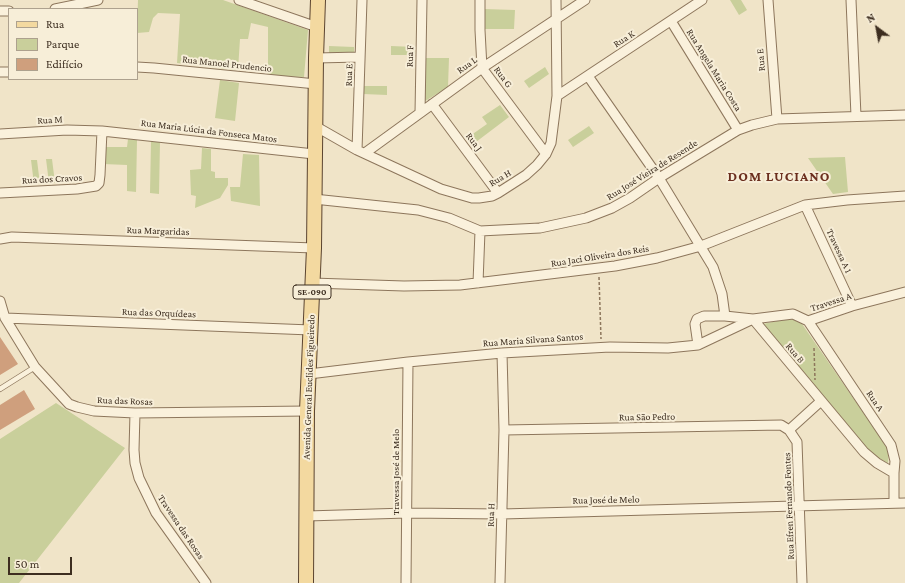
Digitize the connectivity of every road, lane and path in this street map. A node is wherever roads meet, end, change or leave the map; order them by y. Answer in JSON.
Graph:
{"nodes":[{"id":1,"x":98,"y":0,"type":"edge"},
{"id":2,"x":239,"y":0,"type":"edge"},
{"id":3,"x":318,"y":0,"type":"edge"},
{"id":4,"x":362,"y":0,"type":"edge"},
{"id":5,"x":422,"y":0,"type":"edge"},
{"id":6,"x":480,"y":0,"type":"edge"},
{"id":7,"x":556,"y":0,"type":"edge"},
{"id":8,"x":585,"y":0,"type":"edge"},
{"id":9,"x":702,"y":0,"type":"edge"},
{"id":10,"x":768,"y":0,"type":"edge"},
{"id":11,"x":851,"y":0,"type":"edge"},
{"id":12,"x":69,"y":8,"type":"edge"},
{"id":13,"x":556,"y":19,"type":"junction"},
{"id":14,"x":670,"y":21,"type":"junction"},
{"id":15,"x":317,"y":27,"type":"junction"},
{"id":16,"x":360,"y":57,"type":"junction"},
{"id":17,"x":316,"y":58,"type":"junction"},
{"id":18,"x":138,"y":67,"type":"edge"},
{"id":19,"x":482,"y":68,"type":"junction"},
{"id":20,"x":588,"y":76,"type":"junction"},
{"id":21,"x":316,"y":84,"type":"junction"},
{"id":22,"x":557,"y":96,"type":"junction"},
{"id":23,"x":432,"y":104,"type":"junction"},
{"id":24,"x":420,"y":113,"type":"junction"},
{"id":25,"x":905,"y":115,"type":"edge"},
{"id":26,"x":856,"y":116,"type":"junction"},
{"id":27,"x":777,"y":118,"type":"junction"},
{"id":28,"x":315,"y":126,"type":"junction"},
{"id":29,"x":102,"y":130,"type":"junction"},
{"id":30,"x":738,"y":130,"type":"junction"},
{"id":31,"x":0,"y":134,"type":"edge"},
{"id":32,"x":361,"y":152,"type":"junction"},
{"id":33,"x":314,"y":154,"type":"junction"},
{"id":34,"x":546,"y":154,"type":"junction"},
{"id":35,"x":660,"y":178,"type":"junction"},
{"id":36,"x":0,"y":193,"type":"edge"},
{"id":37,"x":498,"y":193,"type":"junction"},
{"id":38,"x":905,"y":196,"type":"edge"},
{"id":39,"x":314,"y":198,"type":"junction"},
{"id":40,"x":806,"y":205,"type":"junction"},
{"id":41,"x":480,"y":231,"type":"junction"},
{"id":42,"x":1,"y":238,"type":"edge"},
{"id":43,"x":701,"y":246,"type":"junction"},
{"id":44,"x":314,"y":248,"type":"junction"},
{"id":45,"x":599,"y":268,"type":"junction"},
{"id":46,"x":312,"y":283,"type":"junction"},
{"id":47,"x":478,"y":283,"type":"junction"},
{"id":48,"x":905,"y":292,"type":"edge"},
{"id":49,"x":0,"y":301,"type":"edge"},
{"id":50,"x":852,"y":306,"type":"junction"},
{"id":51,"x":725,"y":316,"type":"junction"},
{"id":52,"x":5,"y":318,"type":"junction"},
{"id":53,"x":753,"y":319,"type":"junction"},
{"id":54,"x":808,"y":321,"type":"junction"},
{"id":55,"x":311,"y":330,"type":"junction"},
{"id":56,"x":814,"y":330,"type":"junction"},
{"id":57,"x":698,"y":346,"type":"junction"},
{"id":58,"x":602,"y":347,"type":"junction"},
{"id":59,"x":502,"y":353,"type":"junction"},
{"id":60,"x":408,"y":362,"type":"junction"},
{"id":61,"x":35,"y":367,"type":"junction"},
{"id":62,"x":309,"y":374,"type":"junction"},
{"id":63,"x":0,"y":389,"type":"edge"},
{"id":64,"x":818,"y":397,"type":"junction"},
{"id":65,"x":307,"y":411,"type":"junction"},
{"id":66,"x":135,"y":413,"type":"junction"},
{"id":67,"x":504,"y":430,"type":"junction"},
{"id":68,"x":789,"y":430,"type":"junction"},
{"id":69,"x":894,"y":473,"type":"junction"},
{"id":70,"x":894,"y":503,"type":"junction"},
{"id":71,"x":905,"y":503,"type":"edge"},
{"id":72,"x":800,"y":506,"type":"junction"},
{"id":73,"x":407,"y":513,"type":"junction"},
{"id":74,"x":502,"y":514,"type":"junction"},
{"id":75,"x":307,"y":516,"type":"junction"},
{"id":76,"x":202,"y":582,"type":"edge"},
{"id":77,"x":306,"y":583,"type":"edge"},
{"id":78,"x":406,"y":583,"type":"edge"},
{"id":79,"x":500,"y":583,"type":"edge"},
{"id":80,"x":802,"y":583,"type":"edge"}],
"edges":[{"from":1,"to":12,"type":"street"},
{"from":2,"to":15,"type":"street"},
{"from":3,"to":15,"type":"main road","name":"Avenida General Euclides Figueiredo","number":"SE-090"},
{"from":4,"to":16,"type":"street","name":"Rua E"},
{"from":5,"to":24,"type":"street","name":"Rua F"},
{"from":6,"to":19,"type":"street","name":"Rua G"},
{"from":7,"to":13,"type":"street","name":"Rua H"},
{"from":8,"to":13,"type":"street","name":"Rua L"},
{"from":9,"to":14,"type":"street","name":"Rua K"},
{"from":10,"to":27,"type":"street","name":"Rua E"},
{"from":11,"to":26,"type":"street"},
{"from":13,"to":19,"type":"street","name":"Rua L"},
{"from":13,"to":22,"type":"street","name":"Rua H"},
{"from":14,"to":20,"type":"street","name":"Rua K"},
{"from":14,"to":30,"type":"street","name":"Rua Angela Maria Costa"},
{"from":15,"to":17,"type":"main road","name":"Avenida General Euclides Figueiredo","number":"SE-090"},
{"from":16,"to":17,"type":"street"},
{"from":16,"to":32,"type":"street","name":"Rua E"},
{"from":17,"to":21,"type":"main road","name":"Avenida General Euclides Figueiredo","number":"SE-090"},
{"from":18,"to":21,"type":"street","name":"Rua Manoel Prudencio"},
{"from":19,"to":23,"type":"street","name":"Rua L"},
{"from":19,"to":34,"type":"street","name":"Rua G"},
{"from":20,"to":22,"type":"street","name":"Rua K"},
{"from":20,"to":35,"type":"street"},
{"from":21,"to":28,"type":"main road","name":"Avenida General Euclides Figueiredo","number":"SE-090"},
{"from":22,"to":34,"type":"street","name":"Rua H"},
{"from":23,"to":24,"type":"street","name":"Rua L"},
{"from":23,"to":37,"type":"street","name":"Rua J"},
{"from":24,"to":32,"type":"street","name":"Rua L"},
{"from":25,"to":26,"type":"street","name":"Rua José Vieira de Resende"},
{"from":26,"to":27,"type":"street","name":"Rua José Vieira de Resende"},
{"from":27,"to":30,"type":"street","name":"Rua José Vieira de Resende"},
{"from":28,"to":32,"type":"street","name":"Rua H"},
{"from":28,"to":33,"type":"main road","name":"Avenida General Euclides Figueiredo","number":"SE-090"},
{"from":29,"to":31,"type":"street","name":"Rua M"},
{"from":29,"to":33,"type":"street","name":"Rua Maria Lúcia da Fonseca Matos"},
{"from":29,"to":36,"type":"street","name":"Rua dos Cravos"},
{"from":30,"to":35,"type":"street","name":"Rua José Vieira de Resende"},
{"from":32,"to":37,"type":"street","name":"Rua H"},
{"from":33,"to":39,"type":"main road","name":"Avenida General Euclides Figueiredo","number":"SE-090"},
{"from":34,"to":37,"type":"street","name":"Rua H"},
{"from":35,"to":41,"type":"street","name":"Rua José Vieira de Resende"},
{"from":35,"to":43,"type":"street"},
{"from":38,"to":40,"type":"street","name":"Rua Jaci Oliveira dos Reis"},
{"from":39,"to":41,"type":"street","name":"Rua José Vieira de Resende"},
{"from":39,"to":44,"type":"main road","name":"Avenida General Euclides Figueiredo","number":"SE-090"},
{"from":40,"to":43,"type":"street","name":"Rua Jaci Oliveira dos Reis"},
{"from":40,"to":50,"type":"street","name":"Travessa A 1"},
{"from":41,"to":47,"type":"street"},
{"from":42,"to":44,"type":"street","name":"Rua Margaridas"},
{"from":43,"to":45,"type":"street","name":"Rua Jaci Oliveira dos Reis"},
{"from":43,"to":51,"type":"street"},
{"from":44,"to":46,"type":"main road","name":"Avenida General Euclides Figueiredo","number":"SE-090"},
{"from":45,"to":47,"type":"street","name":"Rua Jaci Oliveira dos Reis"},
{"from":45,"to":58,"type":"path"},
{"from":46,"to":47,"type":"street","name":"Rua Jaci Oliveira dos Reis"},
{"from":46,"to":55,"type":"main road","name":"Avenida General Euclides Figueiredo","number":"SE-090"},
{"from":48,"to":50,"type":"street","name":"Travessa A"},
{"from":49,"to":52,"type":"street","name":"Rua das Rosas"},
{"from":50,"to":54,"type":"street","name":"Travessa A"},
{"from":51,"to":53,"type":"street","name":"Travessa A"},
{"from":51,"to":57,"type":"street","name":"Travessa A"},
{"from":52,"to":55,"type":"street","name":"Rua das Orquídeas"},
{"from":52,"to":61,"type":"street","name":"Rua das Rosas"},
{"from":53,"to":54,"type":"street","name":"Travessa A"},
{"from":53,"to":57,"type":"street","name":"Rua Maria Silvana Santos"},
{"from":53,"to":64,"type":"street","name":"Rua B"},
{"from":54,"to":56,"type":"street","name":"Rua A"},
{"from":55,"to":62,"type":"main road","name":"Avenida General Euclides Figueiredo","number":"SE-090"},
{"from":56,"to":64,"type":"path"},
{"from":56,"to":69,"type":"street","name":"Rua A"},
{"from":57,"to":58,"type":"street","name":"Rua Maria Silvana Santos"},
{"from":58,"to":59,"type":"street","name":"Rua Maria Silvana Santos"},
{"from":59,"to":60,"type":"street","name":"Rua Maria Silvana Santos"},
{"from":59,"to":67,"type":"street","name":"Rua H"},
{"from":60,"to":62,"type":"street","name":"Rua Maria Silvana Santos"},
{"from":60,"to":73,"type":"street","name":"Travessa José de Melo"},
{"from":61,"to":63,"type":"lane"},
{"from":61,"to":66,"type":"street","name":"Rua das Rosas"},
{"from":62,"to":65,"type":"main road","name":"Avenida General Euclides Figueiredo","number":"SE-090"},
{"from":64,"to":68,"type":"street"},
{"from":64,"to":69,"type":"street","name":"Rua B"},
{"from":65,"to":66,"type":"street","name":"Rua das Rosas"},
{"from":65,"to":75,"type":"main road","name":"Avenida General Euclides Figueiredo","number":"SE-090"},
{"from":66,"to":76,"type":"street","name":"Travessa das Rosas"},
{"from":67,"to":68,"type":"street","name":"Rua São Pedro"},
{"from":67,"to":74,"type":"street","name":"Rua H"},
{"from":68,"to":72,"type":"street","name":"Rua Efren Fernando Fontes"},
{"from":69,"to":70,"type":"street","name":"Rua A"},
{"from":70,"to":71,"type":"street","name":"Rua José de Melo"},
{"from":70,"to":72,"type":"street","name":"Rua José de Melo"},
{"from":72,"to":74,"type":"street","name":"Rua José de Melo"},
{"from":72,"to":80,"type":"street","name":"Rua Efren Fernando Fontes"},
{"from":73,"to":74,"type":"street","name":"Rua José de Melo"},
{"from":73,"to":75,"type":"street","name":"Rua José de Melo"},
{"from":73,"to":78,"type":"street","name":"Travessa José de Melo"},
{"from":74,"to":79,"type":"street","name":"Rua H"},
{"from":75,"to":77,"type":"main road","name":"Avenida General Euclides Figueiredo","number":"SE-090"}]}
